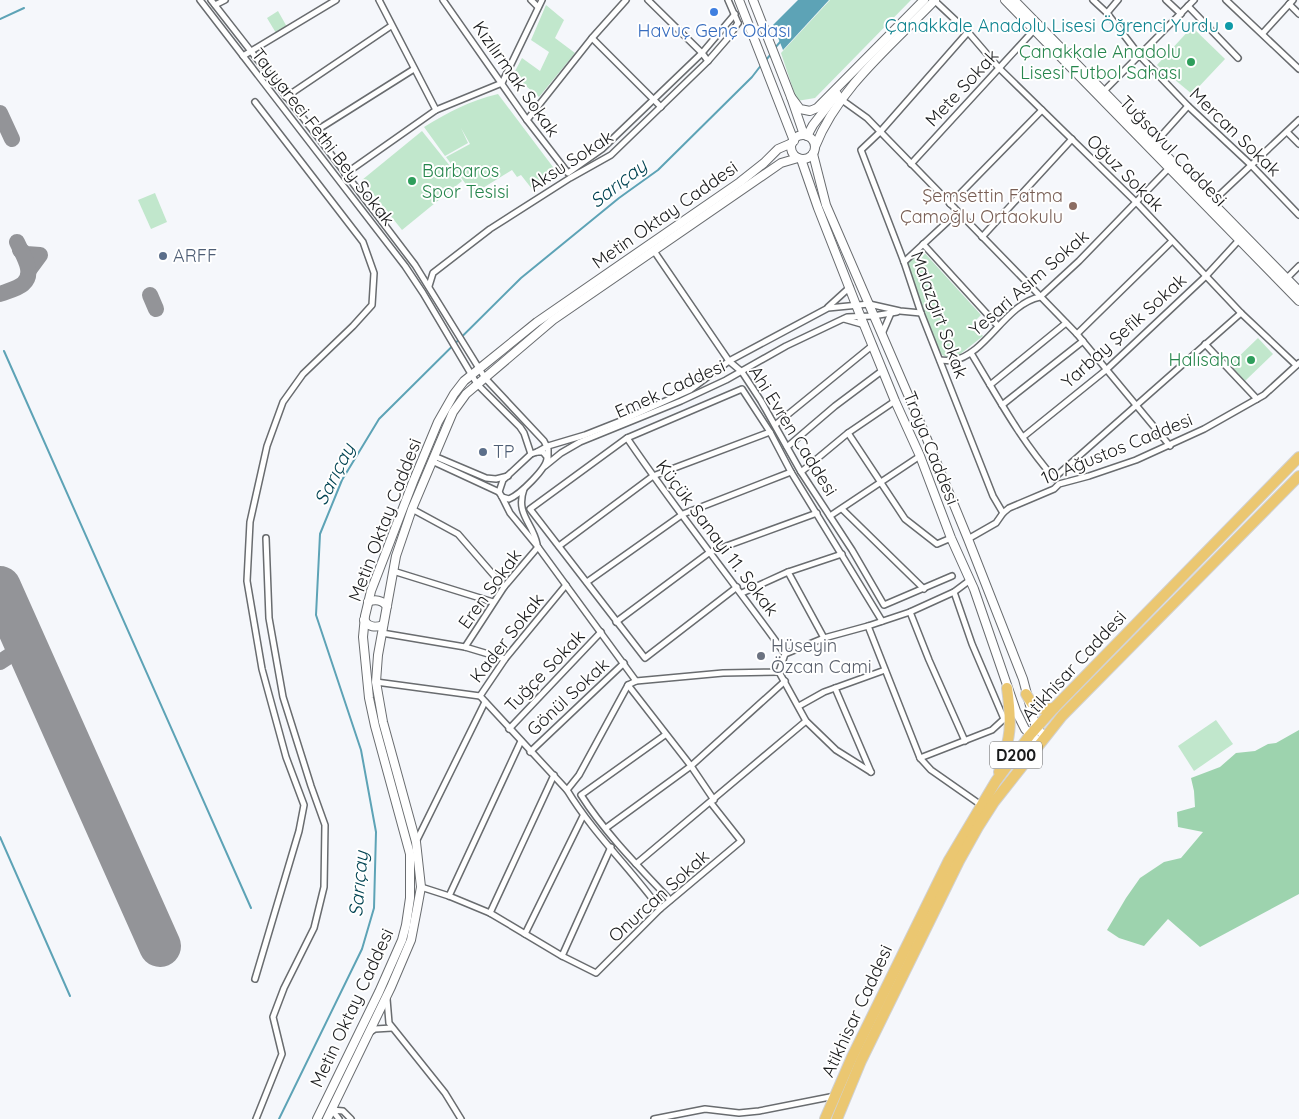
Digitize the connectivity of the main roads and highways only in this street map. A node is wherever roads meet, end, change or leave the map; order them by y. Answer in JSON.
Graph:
{"nodes":[{"id":1,"x":739,"y":0,"type":"edge"},
{"id":2,"x":924,"y":0,"type":"edge"},
{"id":3,"x":935,"y":0,"type":"edge"},
{"id":4,"x":1005,"y":0,"type":"edge"},
{"id":5,"x":1014,"y":0,"type":"edge"},
{"id":6,"x":756,"y":4,"type":"edge"},
{"id":7,"x":847,"y":79,"type":"junction"},
{"id":8,"x":791,"y":96,"type":"junction"},
{"id":9,"x":806,"y":136,"type":"junction"},
{"id":10,"x":793,"y":142,"type":"junction"},
{"id":11,"x":814,"y":151,"type":"junction"},
{"id":12,"x":799,"y":158,"type":"junction"},
{"id":13,"x":1299,"y":291,"type":"edge"},
{"id":14,"x":1299,"y":301,"type":"edge"},
{"id":15,"x":1299,"y":457,"type":"edge"},
{"id":16,"x":1299,"y":476,"type":"edge"},
{"id":17,"x":368,"y":602,"type":"junction"},
{"id":18,"x":386,"y":606,"type":"junction"},
{"id":19,"x":364,"y":620,"type":"junction"},
{"id":20,"x":383,"y":629,"type":"junction"},
{"id":21,"x":1007,"y":688,"type":"junction"},
{"id":22,"x":1026,"y":694,"type":"junction"},
{"id":23,"x":1054,"y":708,"type":"junction"},
{"id":24,"x":1033,"y":732,"type":"junction"},
{"id":25,"x":1042,"y":740,"type":"junction"},
{"id":26,"x":996,"y":781,"type":"junction"},
{"id":27,"x":324,"y":1106,"type":"junction"},
{"id":28,"x":332,"y":1110,"type":"junction"},
{"id":29,"x":317,"y":1119,"type":"edge"},
{"id":30,"x":327,"y":1119,"type":"edge"},
{"id":31,"x":825,"y":1119,"type":"edge"},
{"id":32,"x":837,"y":1119,"type":"edge"}],
"edges":[{"from":1,"to":10,"type":"main road"},
{"from":2,"to":7,"type":"main road"},
{"from":3,"to":11,"type":"main road"},
{"from":4,"to":14,"type":"main road","name":"Tuğsavul Caddesi"},
{"from":5,"to":13,"type":"main road"},
{"from":6,"to":8,"type":"main road"},
{"from":7,"to":8,"type":"main road"},
{"from":7,"to":9,"type":"main road"},
{"from":8,"to":9,"type":"main road"},
{"from":9,"to":10,"type":"main road"},
{"from":9,"to":11,"type":"main road"},
{"from":10,"to":12,"type":"main road"},
{"from":10,"to":17,"type":"main road","name":"Metin Oktay Caddesi"},
{"from":11,"to":12,"type":"main road"},
{"from":11,"to":22,"type":"main road","name":"Troya Caddesi"},
{"from":12,"to":18,"type":"main road","name":"Metin Oktay Caddesi"},
{"from":12,"to":21,"type":"main road","name":"Troya Caddesi"},
{"from":15,"to":23,"type":"highway","name":"Atikhisar Caddesi","number":"D200"},
{"from":16,"to":25,"type":"highway","name":"Atikhisar Caddesi","number":"D200"},
{"from":17,"to":18,"type":"main road"},
{"from":17,"to":19,"type":"main road","name":"Metin Oktay Caddesi"},
{"from":18,"to":20,"type":"main road","name":"Metin Oktay Caddesi"},
{"from":19,"to":20,"type":"main road"},
{"from":19,"to":27,"type":"main road","name":"Metin Oktay Caddesi"},
{"from":20,"to":28,"type":"main road","name":"Metin Oktay Caddesi"},
{"from":21,"to":24,"type":"main road","name":"Troya Caddesi"},
{"from":21,"to":26,"type":"highway"},
{"from":22,"to":23,"type":"highway"},
{"from":22,"to":24,"type":"main road","name":"Troya Caddesi"},
{"from":23,"to":24,"type":"highway","name":"Atikhisar Caddesi","number":"D200"},
{"from":24,"to":25,"type":"main road","name":"Troya Caddesi"},
{"from":24,"to":26,"type":"highway","name":"Atikhisar Caddesi","number":"D200"},
{"from":25,"to":32,"type":"highway","name":"Atikhisar Caddesi","number":"D200"},
{"from":26,"to":31,"type":"highway","name":"Atikhisar Caddesi","number":"D200"},
{"from":27,"to":28,"type":"main road"},
{"from":27,"to":29,"type":"main road","name":"Metin Oktay Caddesi"},
{"from":28,"to":30,"type":"main road","name":"Metin Oktay Caddesi"}]}
